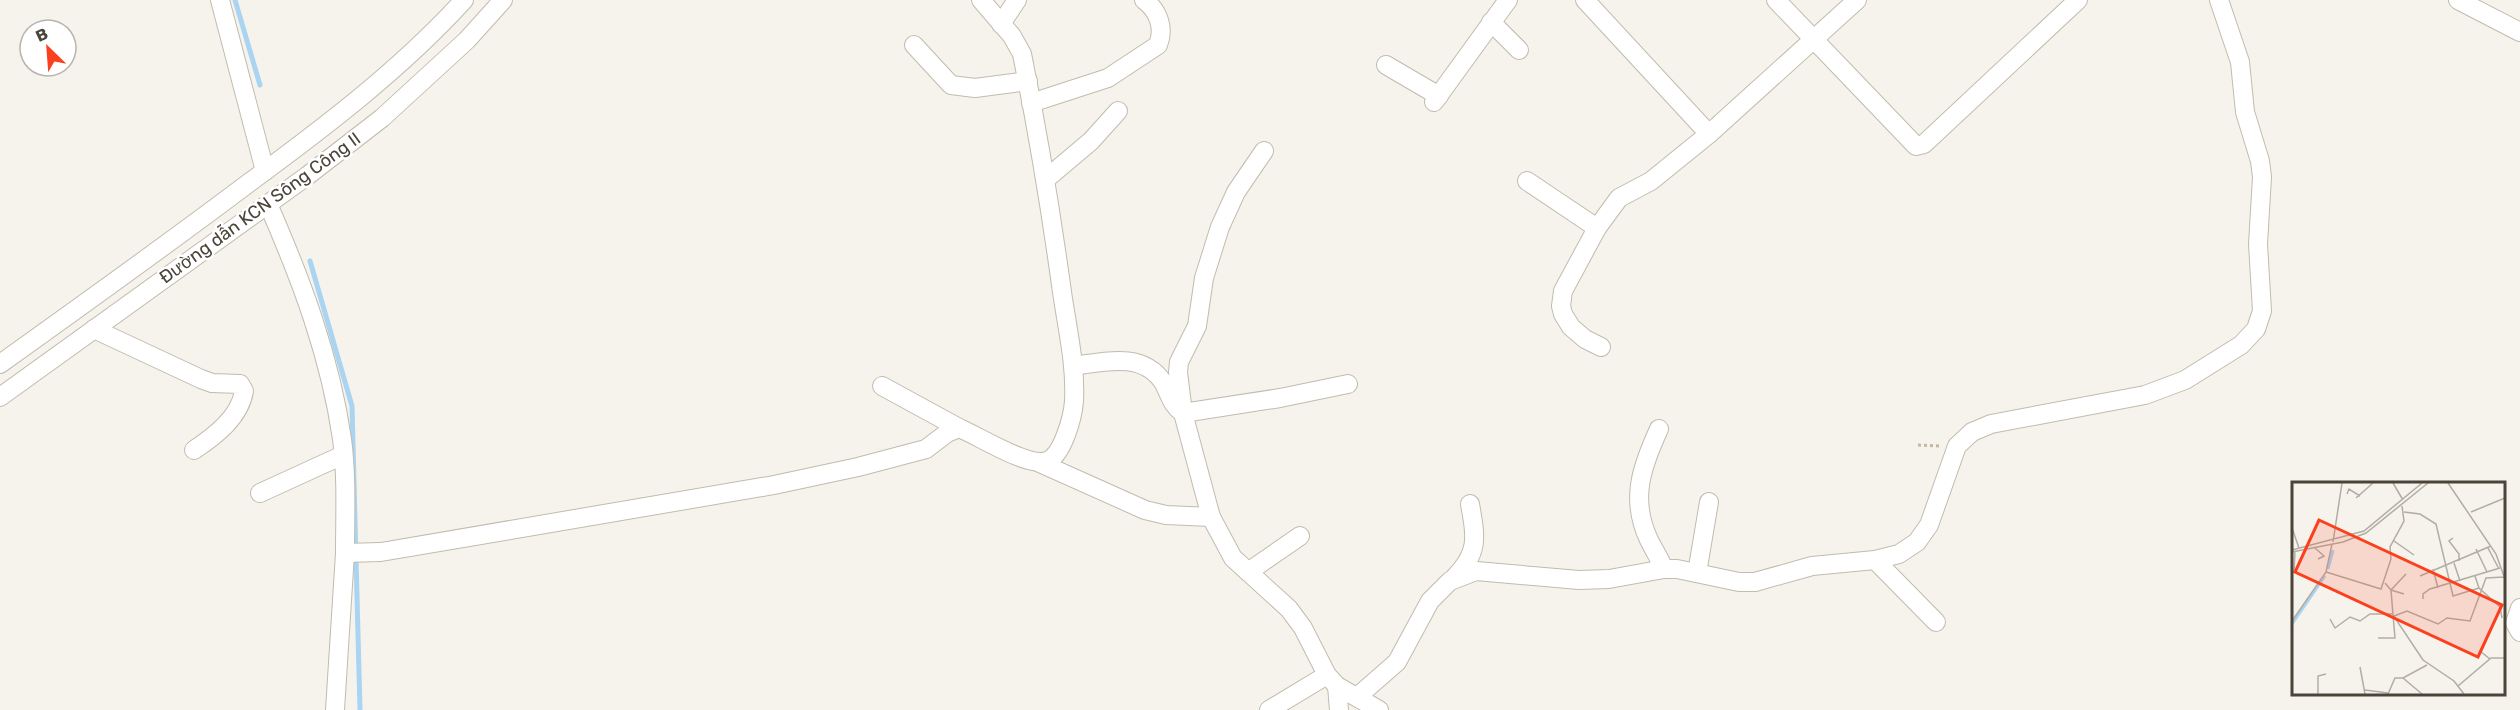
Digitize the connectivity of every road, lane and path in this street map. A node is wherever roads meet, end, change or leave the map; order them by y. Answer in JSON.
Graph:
{"nodes":[{"id":1,"x":220,"y":0,"type":"edge"},
{"id":2,"x":464,"y":0,"type":"edge"},
{"id":3,"x":503,"y":0,"type":"edge"},
{"id":4,"x":981,"y":0,"type":"edge"},
{"id":5,"x":1017,"y":0,"type":"edge"},
{"id":6,"x":1144,"y":0,"type":"edge"},
{"id":7,"x":1508,"y":0,"type":"edge"},
{"id":8,"x":1585,"y":0,"type":"edge"},
{"id":9,"x":1776,"y":0,"type":"edge"},
{"id":10,"x":1857,"y":0,"type":"edge"},
{"id":11,"x":2078,"y":0,"type":"edge"},
{"id":12,"x":2218,"y":0,"type":"edge"},
{"id":13,"x":2458,"y":0,"type":"edge"},
{"id":14,"x":1491,"y":22,"type":"junction"},
{"id":15,"x":1001,"y":24,"type":"junction"},
{"id":16,"x":2520,"y":32,"type":"edge"},
{"id":17,"x":1814,"y":40,"type":"junction"},
{"id":18,"x":914,"y":45,"type":"dead end"},
{"id":19,"x":1519,"y":50,"type":"dead end"},
{"id":20,"x":1386,"y":65,"type":"dead end"},
{"id":21,"x":1028,"y":81,"type":"junction"},
{"id":22,"x":1031,"y":103,"type":"junction"},
{"id":23,"x":1119,"y":111,"type":"dead end"},
{"id":24,"x":1709,"y":134,"type":"junction"},
{"id":25,"x":1264,"y":152,"type":"dead end"},
{"id":26,"x":265,"y":171,"type":"junction"},
{"id":27,"x":1046,"y":179,"type":"junction"},
{"id":28,"x":1527,"y":181,"type":"dead end"},
{"id":29,"x":268,"y":204,"type":"junction"},
{"id":30,"x":1597,"y":228,"type":"junction"},
{"id":31,"x":94,"y":329,"type":"junction"},
{"id":32,"x":1601,"y":347,"type":"dead end"},
{"id":33,"x":0,"y":364,"type":"edge"},
{"id":34,"x":1072,"y":366,"type":"junction"},
{"id":35,"x":1348,"y":384,"type":"dead end"},
{"id":36,"x":882,"y":386,"type":"dead end"},
{"id":37,"x":0,"y":397,"type":"edge"},
{"id":38,"x":1183,"y":413,"type":"junction"},
{"id":39,"x":959,"y":428,"type":"junction"},
{"id":40,"x":1659,"y":429,"type":"dead end"},
{"id":41,"x":194,"y":450,"type":"dead end"},
{"id":42,"x":343,"y":455,"type":"junction"},
{"id":43,"x":1040,"y":463,"type":"junction"},
{"id":44,"x":260,"y":493,"type":"dead end"},
{"id":45,"x":1709,"y":502,"type":"dead end"},
{"id":46,"x":1470,"y":504,"type":"dead end"},
{"id":47,"x":1211,"y":518,"type":"junction"},
{"id":48,"x":1300,"y":536,"type":"dead end"},
{"id":49,"x":348,"y":553,"type":"junction"},
{"id":50,"x":1875,"y":560,"type":"junction"},
{"id":51,"x":1664,"y":569,"type":"junction"},
{"id":52,"x":1248,"y":572,"type":"junction"},
{"id":53,"x":1697,"y":573,"type":"junction"},
{"id":54,"x":1450,"y":581,"type":"junction"},
{"id":55,"x":2520,"y":608,"type":"edge"},
{"id":56,"x":1936,"y":622,"type":"dead end"},
{"id":57,"x":2520,"y":632,"type":"edge"},
{"id":58,"x":1332,"y":681,"type":"junction"},
{"id":59,"x":1357,"y":697,"type":"junction"},
{"id":60,"x":335,"y":710,"type":"edge"},
{"id":61,"x":1269,"y":710,"type":"edge"},
{"id":62,"x":1339,"y":710,"type":"edge"},
{"id":63,"x":1379,"y":710,"type":"edge"}],
"edges":[{"from":1,"to":26,"type":"street"},
{"from":2,"to":26,"type":"street","name":"Đường dẫn KCN Sông Công II"},
{"from":3,"to":29,"type":"street","name":"Đường dẫn KCN Sông Công II"},
{"from":4,"to":15,"type":"street"},
{"from":5,"to":15,"type":"street"},
{"from":6,"to":22,"type":"street"},
{"from":7,"to":14,"type":"street"},
{"from":8,"to":24,"type":"street"},
{"from":9,"to":17,"type":"street"},
{"from":10,"to":17,"type":"street"},
{"from":11,"to":17,"type":"street"},
{"from":12,"to":50,"type":"street"},
{"from":13,"to":16,"type":"street"},
{"from":14,"to":19,"type":"street"},
{"from":14,"to":20,"type":"street"},
{"from":15,"to":21,"type":"street"},
{"from":17,"to":24,"type":"street"},
{"from":18,"to":21,"type":"street"},
{"from":21,"to":22,"type":"street"},
{"from":22,"to":27,"type":"street"},
{"from":23,"to":27,"type":"street"},
{"from":24,"to":30,"type":"street"},
{"from":25,"to":38,"type":"street"},
{"from":26,"to":33,"type":"street","name":"Đường dẫn KCN Sông Công II"},
{"from":27,"to":34,"type":"street"},
{"from":28,"to":30,"type":"street"},
{"from":29,"to":31,"type":"street","name":"Đường dẫn KCN Sông Công II"},
{"from":29,"to":42,"type":"street"},
{"from":30,"to":32,"type":"street"},
{"from":31,"to":37,"type":"street","name":"Đường dẫn KCN Sông Công II"},
{"from":31,"to":41,"type":"street"},
{"from":34,"to":38,"type":"street"},
{"from":34,"to":43,"type":"street"},
{"from":35,"to":38,"type":"street"},
{"from":36,"to":39,"type":"street"},
{"from":38,"to":47,"type":"street"},
{"from":39,"to":43,"type":"street"},
{"from":39,"to":49,"type":"street"},
{"from":40,"to":51,"type":"street"},
{"from":42,"to":44,"type":"street"},
{"from":42,"to":49,"type":"street"},
{"from":43,"to":47,"type":"street"},
{"from":45,"to":53,"type":"street"},
{"from":46,"to":54,"type":"street"},
{"from":47,"to":52,"type":"street"},
{"from":48,"to":52,"type":"street"},
{"from":49,"to":60,"type":"street"},
{"from":50,"to":53,"type":"street"},
{"from":50,"to":56,"type":"street"},
{"from":51,"to":53,"type":"street"},
{"from":51,"to":54,"type":"street"},
{"from":52,"to":58,"type":"street"},
{"from":54,"to":59,"type":"street"},
{"from":55,"to":57,"type":"street"},
{"from":58,"to":59,"type":"street"},
{"from":58,"to":61,"type":"street"},
{"from":58,"to":62,"type":"street"},
{"from":59,"to":63,"type":"street"}]}
